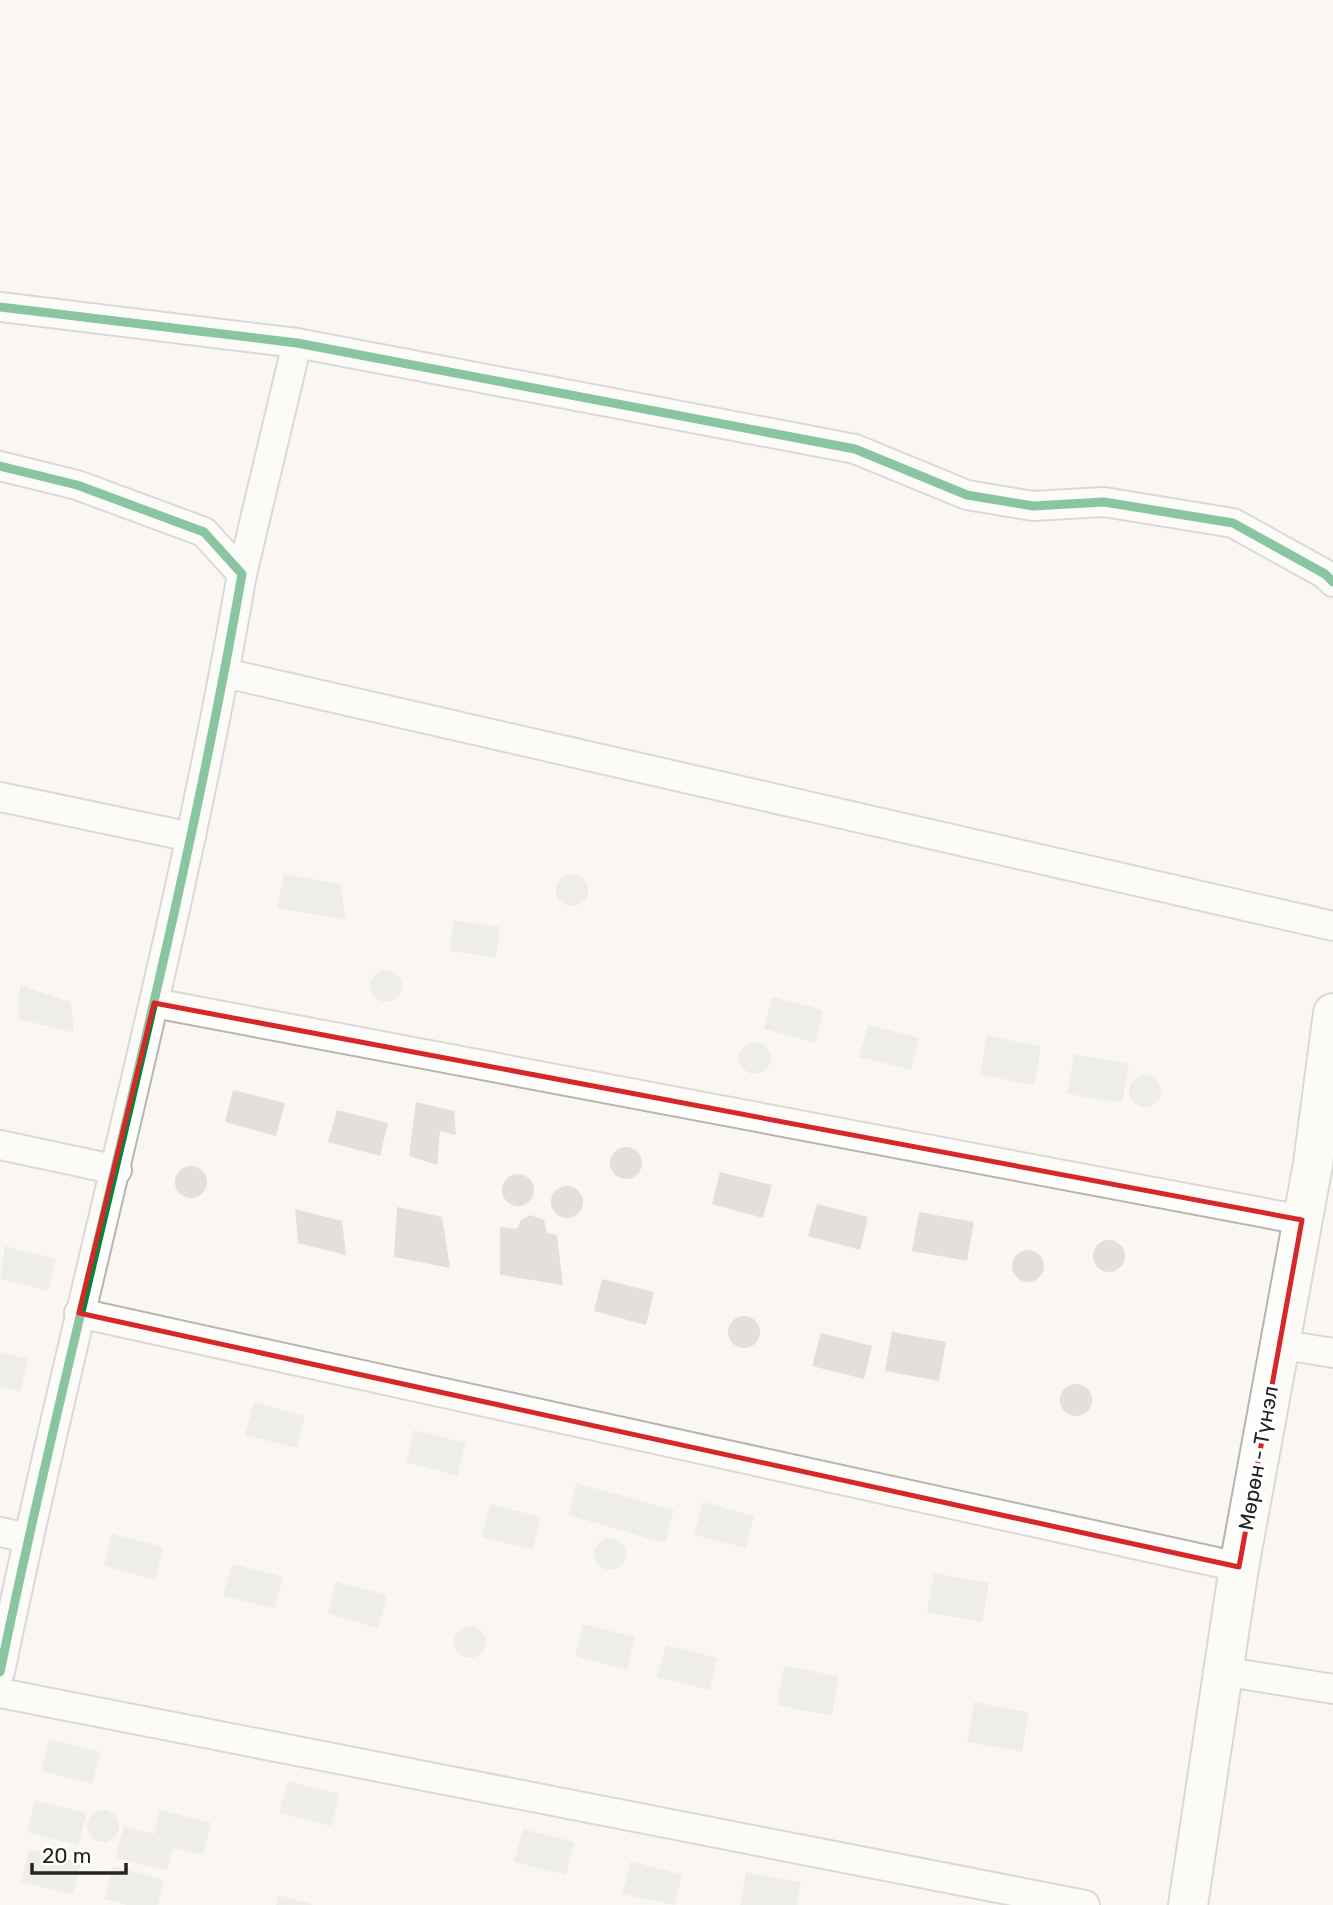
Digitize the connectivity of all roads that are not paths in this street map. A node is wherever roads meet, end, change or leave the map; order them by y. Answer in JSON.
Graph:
{"nodes":[{"id":1,"x":0,"y":307,"type":"edge"},
{"id":2,"x":297,"y":343,"type":"junction"},
{"id":3,"x":0,"y":466,"type":"edge"},
{"id":4,"x":242,"y":574,"type":"junction"},
{"id":5,"x":1333,"y":582,"type":"edge"},
{"id":6,"x":225,"y":673,"type":"junction"},
{"id":7,"x":0,"y":797,"type":"edge"},
{"id":8,"x":191,"y":837,"type":"junction"},
{"id":9,"x":1333,"y":926,"type":"edge"},
{"id":10,"x":153,"y":1003,"type":"junction"},
{"id":11,"x":1333,"y":1013,"type":"edge"},
{"id":12,"x":0,"y":1145,"type":"edge"},
{"id":13,"x":1323,"y":1159,"type":"edge"},
{"id":14,"x":117,"y":1170,"type":"junction"},
{"id":15,"x":1303,"y":1220,"type":"junction"},
{"id":16,"x":79,"y":1313,"type":"junction"},
{"id":17,"x":1278,"y":1344,"type":"junction"},
{"id":18,"x":1333,"y":1353,"type":"edge"},
{"id":19,"x":0,"y":1532,"type":"edge"},
{"id":20,"x":28,"y":1538,"type":"junction"},
{"id":21,"x":1239,"y":1567,"type":"junction"},
{"id":22,"x":1222,"y":1671,"type":"junction"},
{"id":23,"x":0,"y":1672,"type":"edge"},
{"id":24,"x":1333,"y":1689,"type":"edge"},
{"id":25,"x":0,"y":1693,"type":"edge"},
{"id":26,"x":1085,"y":1905,"type":"edge"},
{"id":27,"x":1188,"y":1905,"type":"edge"}],
"edges":[{"from":1,"to":2,"type":"street"},
{"from":2,"to":4,"type":"street"},
{"from":2,"to":5,"type":"street"},
{"from":3,"to":4,"type":"street"},
{"from":4,"to":6,"type":"street"},
{"from":6,"to":8,"type":"street"},
{"from":6,"to":9,"type":"street"},
{"from":7,"to":8,"type":"street"},
{"from":8,"to":10,"type":"street"},
{"from":10,"to":14,"type":"street"},
{"from":10,"to":15,"type":"street"},
{"from":11,"to":13,"type":"street","name":"Мөрөн - Түнэл"},
{"from":12,"to":14,"type":"street"},
{"from":13,"to":15,"type":"street","name":"Мөрөн - Түнэл"},
{"from":14,"to":16,"type":"street"},
{"from":15,"to":17,"type":"street","name":"Мөрөн - Түнэл"},
{"from":16,"to":20,"type":"street"},
{"from":16,"to":21,"type":"street"},
{"from":17,"to":18,"type":"street"},
{"from":17,"to":21,"type":"street","name":"Мөрөн - Түнэл"},
{"from":19,"to":20,"type":"street"},
{"from":20,"to":23,"type":"street"},
{"from":21,"to":22,"type":"street","name":"Мөрөн - Түнэл"},
{"from":22,"to":24,"type":"street"},
{"from":22,"to":27,"type":"street","name":"Мөрөн - Түнэл"},
{"from":25,"to":26,"type":"street"}]}
